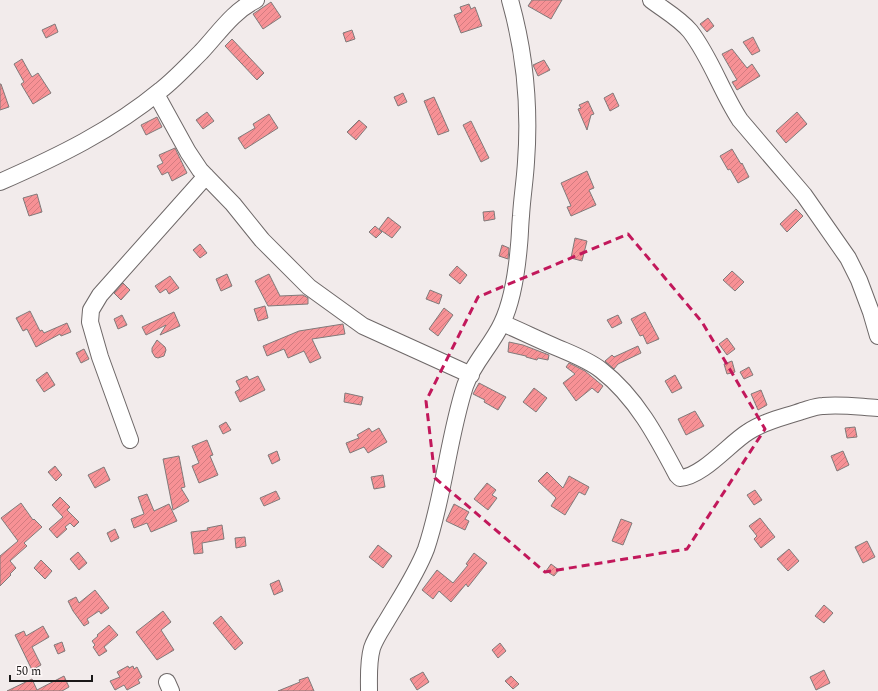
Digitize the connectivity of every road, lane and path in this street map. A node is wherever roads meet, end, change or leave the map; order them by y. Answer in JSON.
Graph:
{"nodes":[{"id":1,"x":256,"y":0,"type":"edge"},
{"id":2,"x":510,"y":0,"type":"edge"},
{"id":3,"x":651,"y":0,"type":"edge"},
{"id":4,"x":156,"y":94,"type":"junction"},
{"id":5,"x":206,"y":176,"type":"junction"},
{"id":6,"x":0,"y":182,"type":"edge"},
{"id":7,"x":502,"y":323,"type":"junction"},
{"id":8,"x":878,"y":336,"type":"edge"},
{"id":9,"x":471,"y":375,"type":"junction"},
{"id":10,"x":878,"y":408,"type":"edge"},
{"id":11,"x":130,"y":440,"type":"dead end"},
{"id":12,"x":369,"y":691,"type":"edge"}],
"edges":[{"from":1,"to":4,"type":"street"},
{"from":2,"to":7,"type":"street"},
{"from":3,"to":8,"type":"street"},
{"from":4,"to":5,"type":"street"},
{"from":4,"to":6,"type":"street"},
{"from":5,"to":9,"type":"street"},
{"from":5,"to":11,"type":"street"},
{"from":7,"to":9,"type":"street"},
{"from":7,"to":10,"type":"street"},
{"from":9,"to":12,"type":"street"}]}
